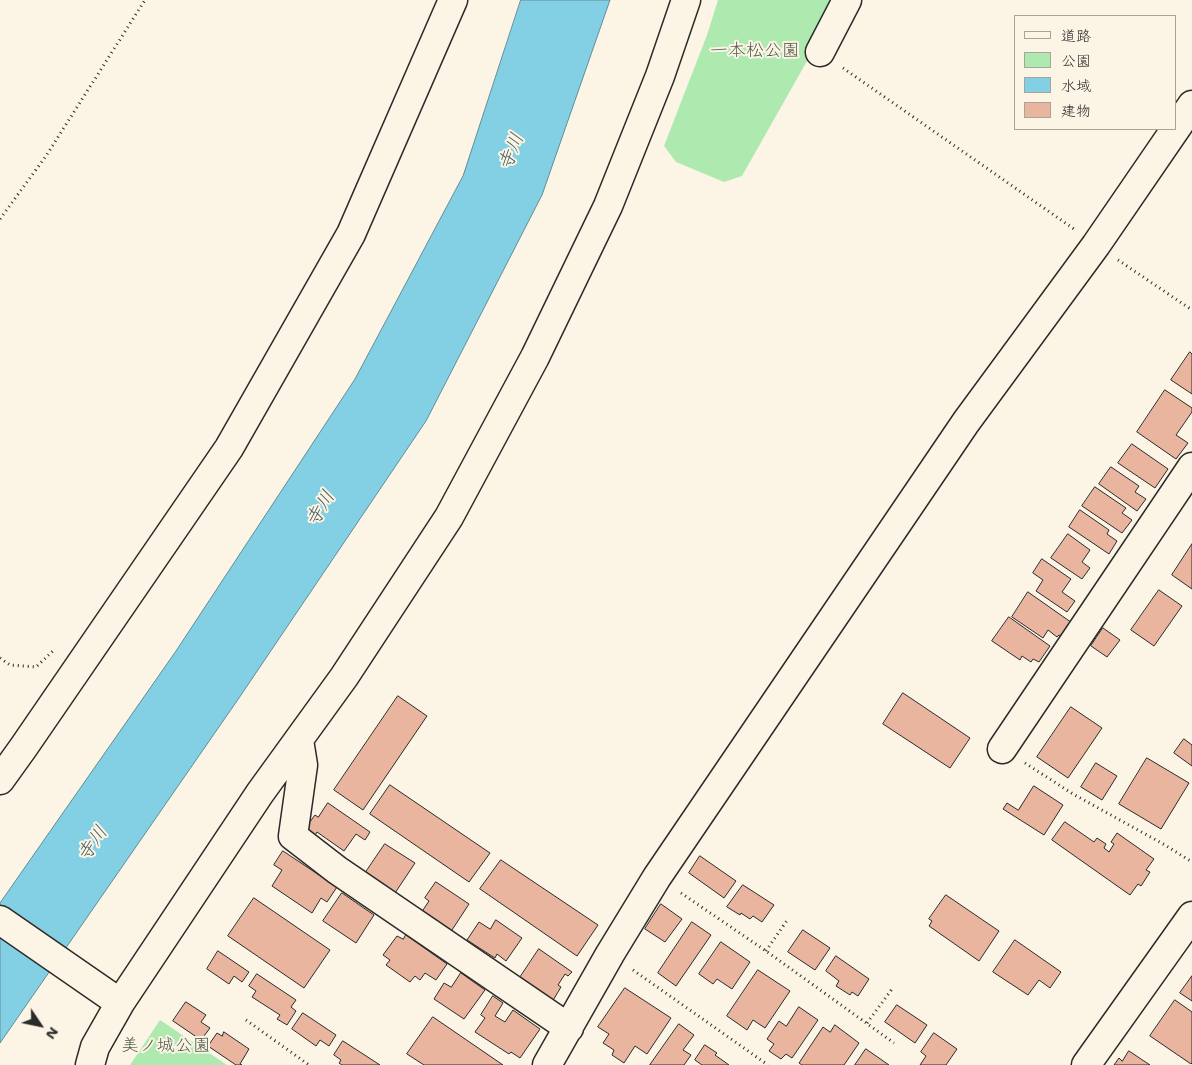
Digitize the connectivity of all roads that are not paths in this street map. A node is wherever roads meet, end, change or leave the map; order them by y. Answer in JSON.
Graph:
{"nodes":[{"id":1,"x":453,"y":0,"type":"edge"},
{"id":2,"x":686,"y":0,"type":"edge"},
{"id":3,"x":847,"y":0,"type":"edge"},
{"id":4,"x":820,"y":52,"type":"road end"},
{"id":5,"x":1192,"y":105,"type":"edge"},
{"id":6,"x":1177,"y":127,"type":"edge"},
{"id":7,"x":1175,"y":130,"type":"edge"},
{"id":8,"x":1192,"y":467,"type":"edge"},
{"id":9,"x":299,"y":740,"type":"junction"},
{"id":10,"x":1002,"y":749,"type":"road end"},
{"id":11,"x":0,"y":780,"type":"edge"},
{"id":12,"x":1192,"y":916,"type":"edge"},
{"id":13,"x":0,"y":920,"type":"edge"},
{"id":14,"x":114,"y":999,"type":"junction"},
{"id":15,"x":568,"y":1028,"type":"junction"},
{"id":16,"x":90,"y":1065,"type":"edge"},
{"id":17,"x":547,"y":1065,"type":"edge"},
{"id":18,"x":1086,"y":1065,"type":"edge"}],
"edges":[{"from":1,"to":11,"type":"street"},
{"from":2,"to":9,"type":"street"},
{"from":3,"to":4,"type":"street"},
{"from":5,"to":6,"type":"street"},
{"from":7,"to":15,"type":"street"},
{"from":8,"to":10,"type":"street"},
{"from":9,"to":14,"type":"street"},
{"from":9,"to":15,"type":"street"},
{"from":12,"to":18,"type":"street"},
{"from":13,"to":14,"type":"street"},
{"from":14,"to":16,"type":"street"},
{"from":15,"to":17,"type":"street"}]}
